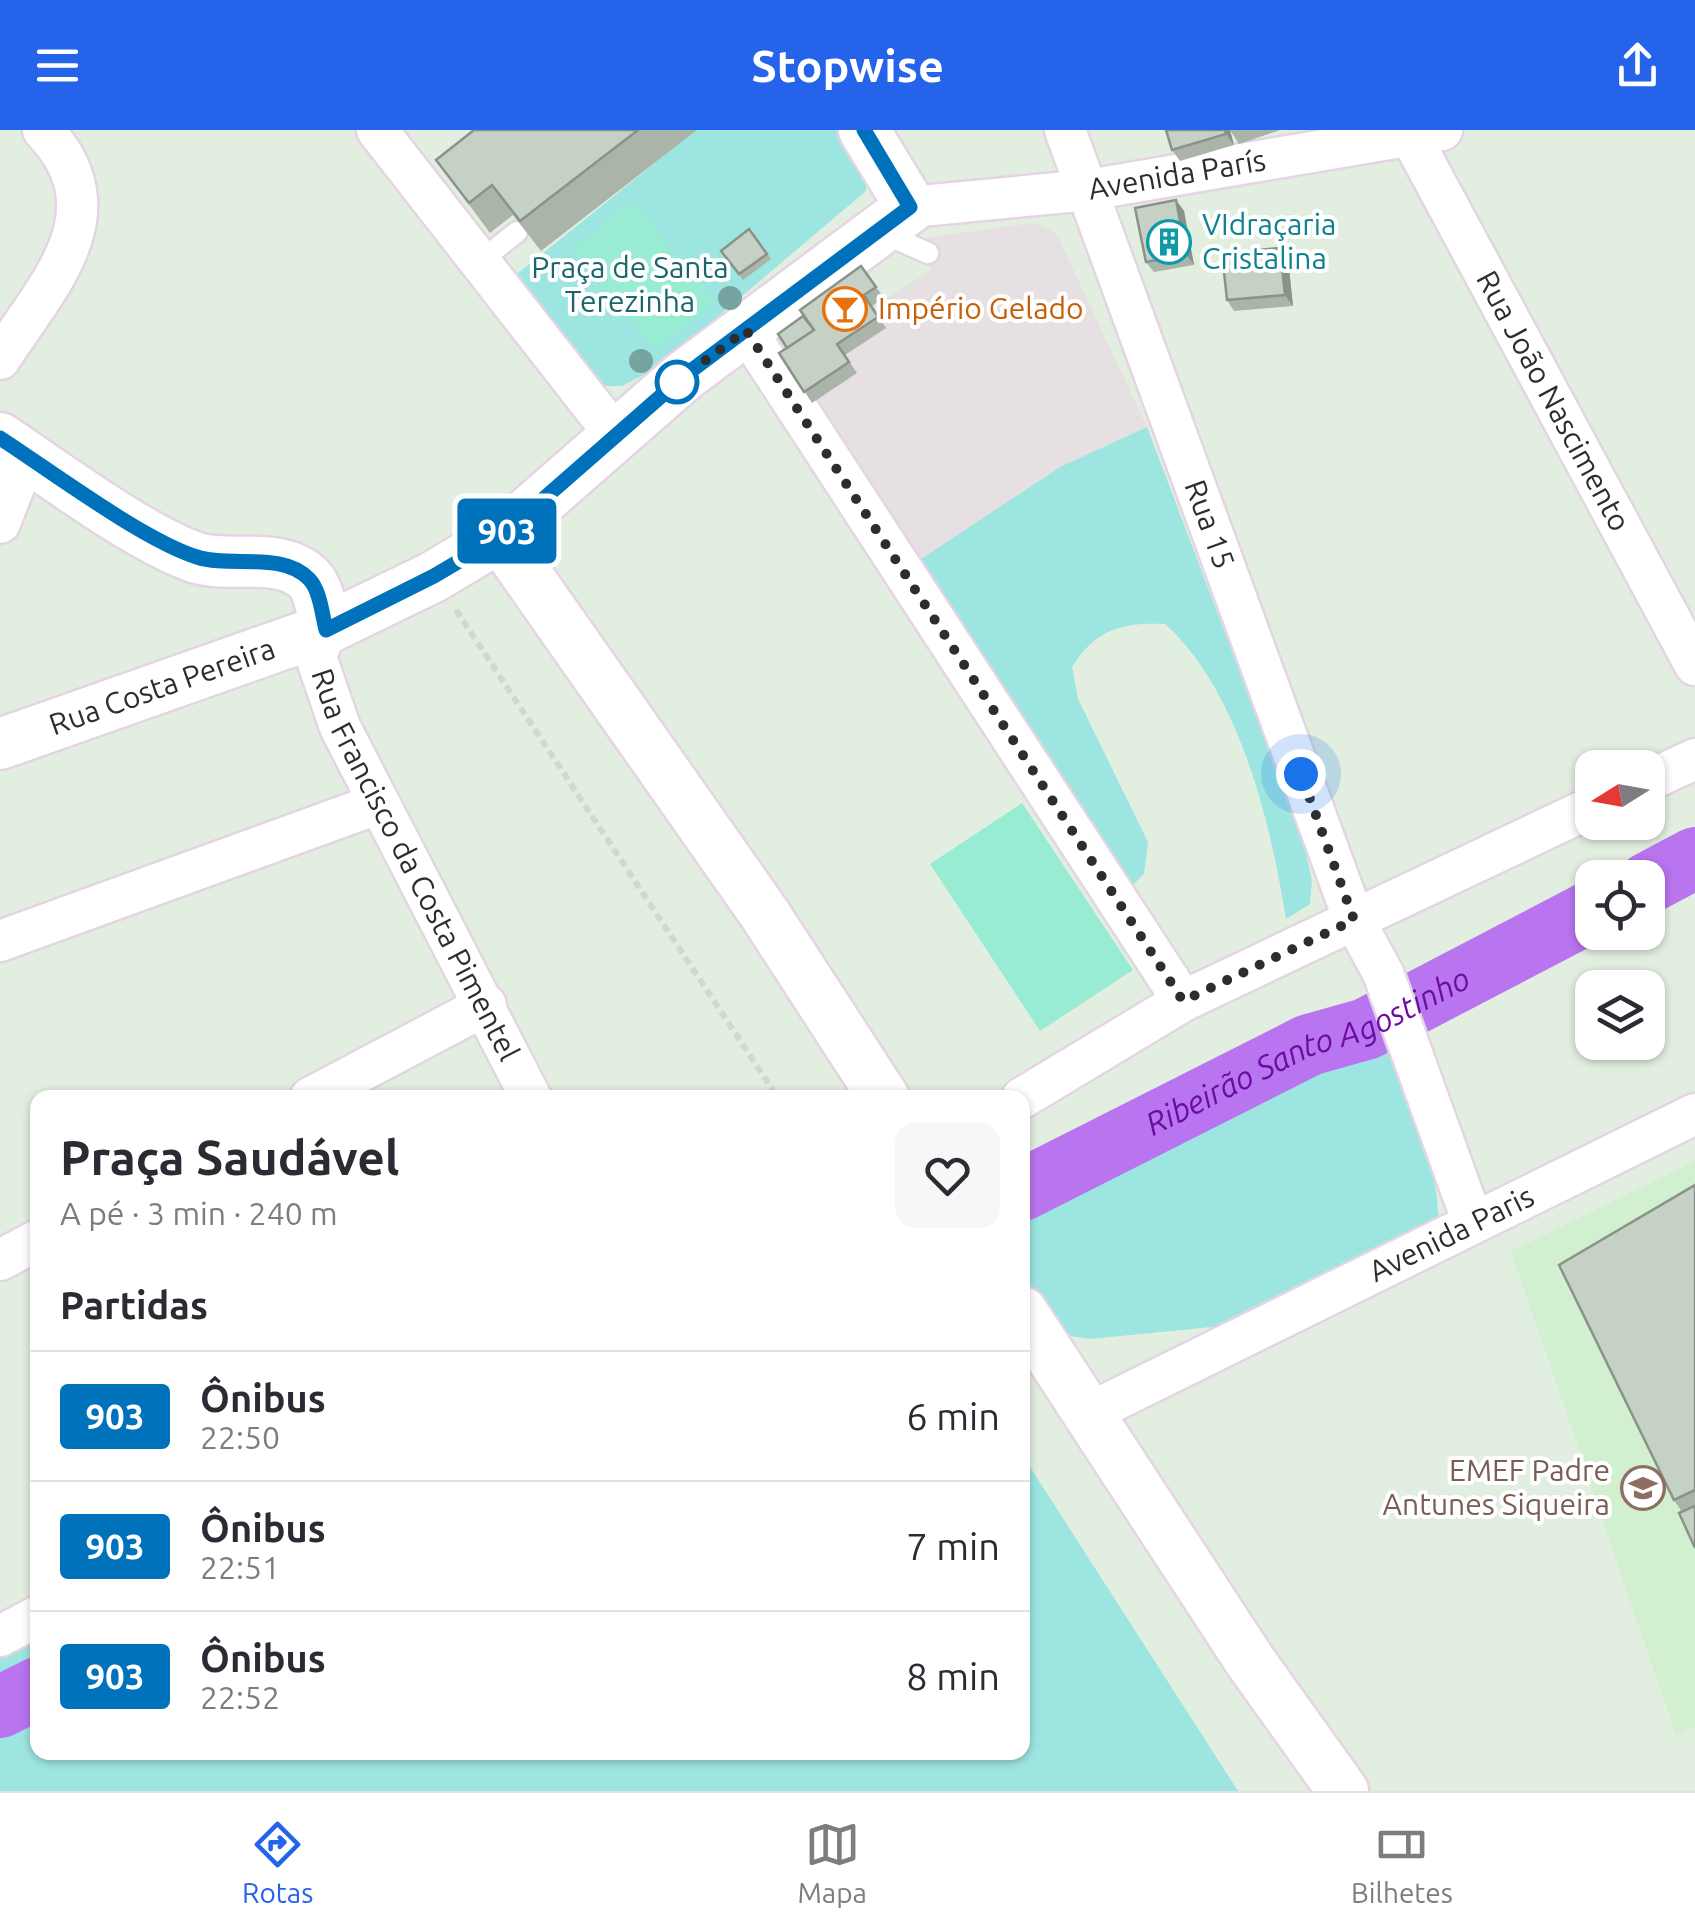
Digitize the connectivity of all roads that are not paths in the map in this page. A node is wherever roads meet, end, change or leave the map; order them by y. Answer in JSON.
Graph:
{"nodes":[{"id":1,"x":42,"y":130,"type":"edge"},
{"id":2,"x":377,"y":130,"type":"edge"},
{"id":3,"x":864,"y":130,"type":"edge"},
{"id":4,"x":1065,"y":130,"type":"edge"},
{"id":5,"x":1426,"y":134,"type":"edge"},
{"id":6,"x":1088,"y":190,"type":"junction"},
{"id":7,"x":894,"y":219,"type":"junction"},
{"id":8,"x":516,"y":232,"type":"edge"},
{"id":9,"x":928,"y":253,"type":"dead end"},
{"id":10,"x":480,"y":262,"type":"junction"},
{"id":11,"x":746,"y":330,"type":"junction"},
{"id":12,"x":0,"y":359,"type":"edge"},
{"id":13,"x":616,"y":436,"type":"junction"},
{"id":14,"x":1,"y":438,"type":"edge"},
{"id":15,"x":0,"y":523,"type":"edge"},
{"id":16,"x":500,"y":537,"type":"junction"},
{"id":17,"x":326,"y":630,"type":"junction"},
{"id":18,"x":1695,"y":665,"type":"edge"},
{"id":19,"x":0,"y":744,"type":"edge"},
{"id":20,"x":1695,"y":759,"type":"edge"},
{"id":21,"x":1665,"y":773,"type":"edge"},
{"id":22,"x":377,"y":804,"type":"junction"},
{"id":23,"x":1575,"y":815,"type":"edge"},
{"id":24,"x":1354,"y":920,"type":"junction"},
{"id":25,"x":0,"y":941,"type":"edge"},
{"id":26,"x":1183,"y":1001,"type":"junction"},
{"id":27,"x":486,"y":1006,"type":"junction"},
{"id":28,"x":325,"y":1090,"type":"edge"},
{"id":29,"x":527,"y":1090,"type":"edge"},
{"id":30,"x":879,"y":1090,"type":"edge"},
{"id":31,"x":1030,"y":1093,"type":"edge"},
{"id":32,"x":1695,"y":1114,"type":"edge"},
{"id":33,"x":1473,"y":1223,"type":"junction"},
{"id":34,"x":30,"y":1244,"type":"edge"},
{"id":35,"x":0,"y":1260,"type":"edge"},
{"id":36,"x":1030,"y":1324,"type":"edge"},
{"id":37,"x":1091,"y":1412,"type":"junction"},
{"id":38,"x":30,"y":1620,"type":"edge"},
{"id":39,"x":0,"y":1636,"type":"edge"},
{"id":40,"x":1343,"y":1791,"type":"edge"}],
"edges":[{"from":1,"to":12,"type":"street"},
{"from":2,"to":10,"type":"street"},
{"from":3,"to":7,"type":"street"},
{"from":4,"to":6,"type":"street","name":"Rua 15"},
{"from":5,"to":6,"type":"street","name":"Avenida París"},
{"from":5,"to":18,"type":"street","name":"Rua João Nascimento"},
{"from":6,"to":7,"type":"street","name":"Avenida París"},
{"from":6,"to":24,"type":"street","name":"Rua 15"},
{"from":7,"to":9,"type":"lane"},
{"from":7,"to":11,"type":"street"},
{"from":8,"to":10,"type":"lane"},
{"from":10,"to":13,"type":"street"},
{"from":11,"to":13,"type":"street"},
{"from":11,"to":26,"type":"street"},
{"from":13,"to":16,"type":"street"},
{"from":14,"to":15,"type":"street"},
{"from":14,"to":17,"type":"street"},
{"from":16,"to":17,"type":"street","name":"Rua Costa Pereira"},
{"from":16,"to":30,"type":"street"},
{"from":17,"to":19,"type":"street","name":"Rua Costa Pereira"},
{"from":17,"to":22,"type":"street","name":"Rua Francisco da Costa Pimentel"},
{"from":20,"to":21,"type":"street"},
{"from":22,"to":25,"type":"street"},
{"from":22,"to":27,"type":"street","name":"Rua Francisco da Costa Pimentel"},
{"from":23,"to":24,"type":"street"},
{"from":24,"to":26,"type":"street"},
{"from":24,"to":33,"type":"street","name":"Rua 15"},
{"from":26,"to":31,"type":"street"},
{"from":27,"to":28,"type":"street"},
{"from":27,"to":29,"type":"street","name":"Rua Francisco da Costa Pimentel"},
{"from":32,"to":33,"type":"street","name":"Avenida Paris"},
{"from":33,"to":37,"type":"street","name":"Avenida Paris"},
{"from":34,"to":35,"type":"street"},
{"from":36,"to":37,"type":"street"},
{"from":37,"to":40,"type":"street"},
{"from":38,"to":39,"type":"street"}]}
